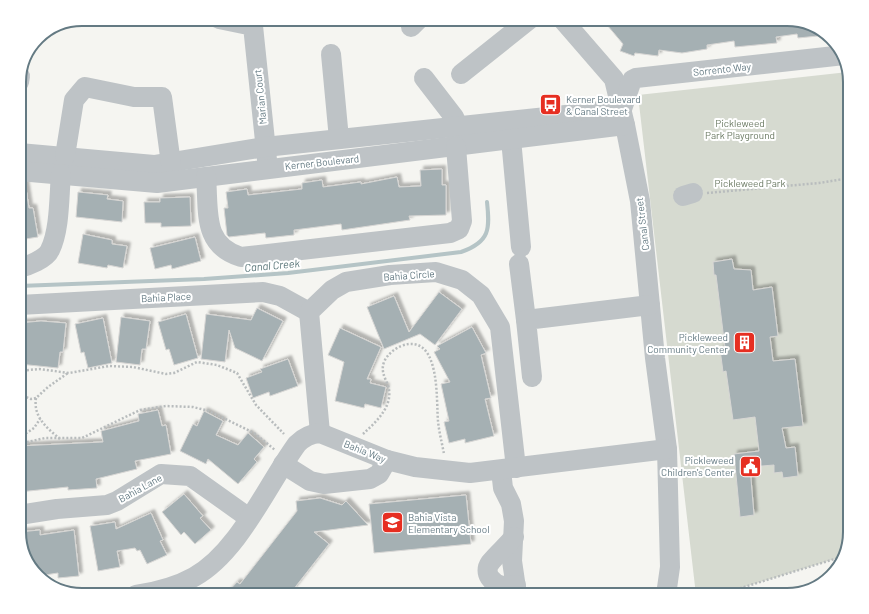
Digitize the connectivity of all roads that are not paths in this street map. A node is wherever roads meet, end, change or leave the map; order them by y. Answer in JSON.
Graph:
{"nodes":[{"id":1,"x":253,"y":26,"type":"edge"},
{"id":2,"x":521,"y":26,"type":"edge"},
{"id":3,"x":568,"y":26,"type":"edge"},
{"id":4,"x":331,"y":54,"type":"dead end"},
{"id":5,"x":836,"y":56,"type":"edge"},
{"id":6,"x":461,"y":74,"type":"dead end"},
{"id":7,"x":424,"y":78,"type":"dead end"},
{"id":8,"x":624,"y":117,"type":"junction"},
{"id":9,"x":458,"y":126,"type":"junction"},
{"id":10,"x":339,"y":139,"type":"junction"},
{"id":11,"x":511,"y":139,"type":"junction"},
{"id":12,"x":265,"y":147,"type":"junction"},
{"id":13,"x":456,"y":147,"type":"junction"},
{"id":14,"x":26,"y":154,"type":"edge"},
{"id":15,"x":171,"y":164,"type":"junction"},
{"id":16,"x":63,"y":165,"type":"junction"},
{"id":17,"x":268,"y":168,"type":"junction"},
{"id":18,"x":26,"y":170,"type":"edge"},
{"id":19,"x":206,"y":177,"type":"junction"},
{"id":20,"x":26,"y":267,"type":"edge"},
{"id":21,"x":26,"y":305,"type":"edge"},
{"id":22,"x":650,"y":305,"type":"junction"},
{"id":23,"x":309,"y":312,"type":"junction"},
{"id":24,"x":526,"y":320,"type":"junction"},
{"id":25,"x":532,"y":377,"type":"dead end"},
{"id":26,"x":320,"y":433,"type":"junction"},
{"id":27,"x":667,"y":449,"type":"junction"},
{"id":28,"x":289,"y":456,"type":"junction"},
{"id":29,"x":388,"y":460,"type":"junction"},
{"id":30,"x":508,"y":469,"type":"junction"},
{"id":31,"x":26,"y":514,"type":"edge"},
{"id":32,"x":249,"y":518,"type":"junction"},
{"id":33,"x":514,"y":537,"type":"junction"},
{"id":34,"x":183,"y":588,"type":"edge"},
{"id":35,"x":510,"y":588,"type":"edge"},
{"id":36,"x":516,"y":588,"type":"edge"},
{"id":37,"x":667,"y":588,"type":"edge"}],
"edges":[{"from":1,"to":12,"type":"street","name":"Marian Court"},
{"from":2,"to":6,"type":"street"},
{"from":3,"to":8,"type":"street","name":"Canal Street"},
{"from":4,"to":10,"type":"street"},
{"from":5,"to":8,"type":"street","name":"Sorrento Way"},
{"from":7,"to":9,"type":"street"},
{"from":8,"to":9,"type":"street","name":"Kerner Boulevard"},
{"from":8,"to":11,"type":"street","name":"Kerner Boulevard"},
{"from":8,"to":22,"type":"street","name":"Canal Street"},
{"from":9,"to":10,"type":"street","name":"Kerner Boulevard"},
{"from":10,"to":12,"type":"street","name":"Kerner Boulevard"},
{"from":11,"to":13,"type":"street","name":"Kerner Boulevard"},
{"from":11,"to":24,"type":"street"},
{"from":12,"to":15,"type":"street","name":"Kerner Boulevard"},
{"from":12,"to":17,"type":"street","name":"Marian Court"},
{"from":13,"to":17,"type":"street","name":"Kerner Boulevard"},
{"from":13,"to":19,"type":"street"},
{"from":14,"to":16,"type":"street","name":"Kerner Boulevard"},
{"from":15,"to":16,"type":"street","name":"Kerner Boulevard"},
{"from":15,"to":16,"type":"street"},
{"from":16,"to":18,"type":"street","name":"Kerner Boulevard"},
{"from":16,"to":19,"type":"street","name":"Kerner Boulevard"},
{"from":16,"to":20,"type":"street"},
{"from":17,"to":19,"type":"street","name":"Kerner Boulevard"},
{"from":21,"to":23,"type":"street","name":"Bahia Place"},
{"from":22,"to":24,"type":"street"},
{"from":22,"to":27,"type":"street","name":"Canal Street"},
{"from":23,"to":26,"type":"street"},
{"from":23,"to":30,"type":"street","name":"Bahia Circle"},
{"from":24,"to":25,"type":"street"},
{"from":26,"to":28,"type":"street"},
{"from":26,"to":29,"type":"street","name":"Bahia Way"},
{"from":27,"to":30,"type":"street","name":"Bahia Way"},
{"from":27,"to":37,"type":"street","name":"Canal Street"},
{"from":28,"to":29,"type":"street"},
{"from":28,"to":32,"type":"street"},
{"from":29,"to":30,"type":"street","name":"Bahia Way"},
{"from":30,"to":33,"type":"street","name":"Bahia Circle"},
{"from":31,"to":32,"type":"street","name":"Bahia Lane"},
{"from":32,"to":34,"type":"street"},
{"from":33,"to":35,"type":"street"},
{"from":33,"to":36,"type":"street","name":"Bahia Circle"}]}
